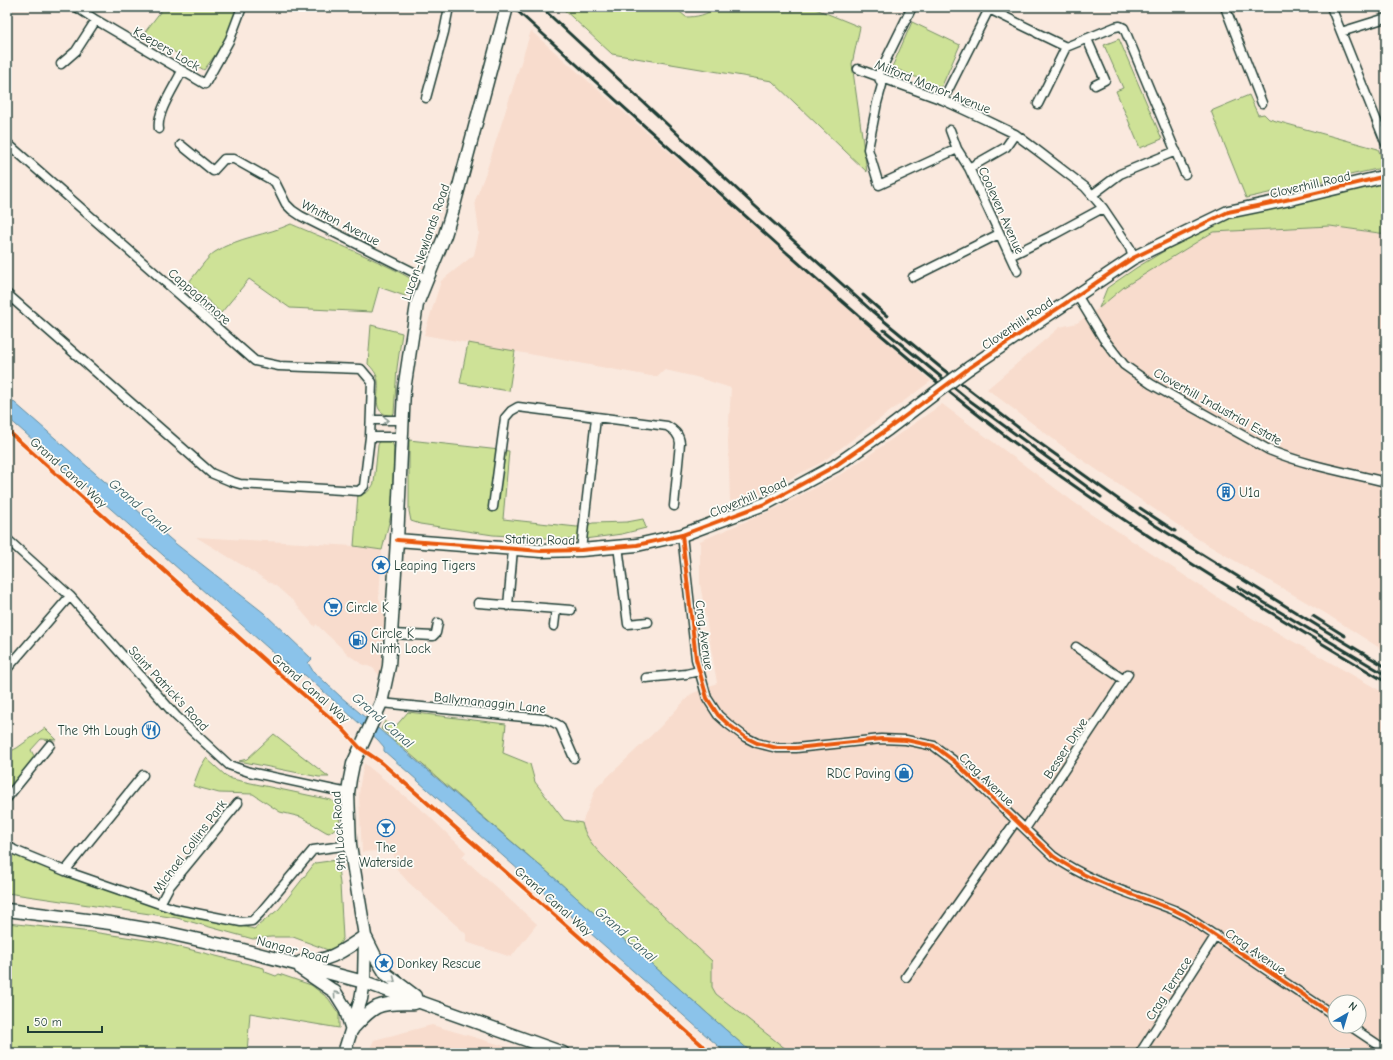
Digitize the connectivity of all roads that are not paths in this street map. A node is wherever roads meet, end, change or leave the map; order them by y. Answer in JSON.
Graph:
{"nodes":[{"id":1,"x":76,"y":7,"type":"edge"},
{"id":2,"x":242,"y":7,"type":"edge"},
{"id":3,"x":449,"y":7,"type":"edge"},
{"id":4,"x":912,"y":7,"type":"edge"},
{"id":5,"x":1225,"y":7,"type":"edge"},
{"id":6,"x":1331,"y":7,"type":"edge"},
{"id":7,"x":987,"y":8,"type":"edge"},
{"id":8,"x":506,"y":10,"type":"edge"},
{"id":9,"x":1386,"y":18,"type":"edge"},
{"id":10,"x":96,"y":20,"type":"junction"},
{"id":11,"x":1341,"y":32,"type":"junction"},
{"id":12,"x":1087,"y":39,"type":"junction"},
{"id":13,"x":1066,"y":47,"type":"junction"},
{"id":14,"x":61,"y":64,"type":"dead end"},
{"id":15,"x":858,"y":69,"type":"dead end"},
{"id":16,"x":182,"y":71,"type":"junction"},
{"id":17,"x":878,"y":76,"type":"junction"},
{"id":18,"x":1095,"y":85,"type":"dead end"},
{"id":19,"x":426,"y":98,"type":"dead end"},
{"id":20,"x":943,"y":100,"type":"junction"},
{"id":21,"x":1262,"y":103,"type":"dead end"},
{"id":22,"x":1038,"y":104,"type":"dead end"},
{"id":23,"x":159,"y":129,"type":"dead end"},
{"id":24,"x":950,"y":130,"type":"dead end"},
{"id":25,"x":1015,"y":134,"type":"junction"},
{"id":26,"x":7,"y":143,"type":"edge"},
{"id":27,"x":1386,"y":144,"type":"edge"},
{"id":28,"x":181,"y":145,"type":"dead end"},
{"id":29,"x":957,"y":149,"type":"junction"},
{"id":30,"x":1176,"y":151,"type":"junction"},
{"id":31,"x":969,"y":168,"type":"junction"},
{"id":32,"x":1185,"y":174,"type":"dead end"},
{"id":33,"x":1386,"y":176,"type":"edge"},
{"id":34,"x":1092,"y":194,"type":"junction"},
{"id":35,"x":1104,"y":208,"type":"junction"},
{"id":36,"x":999,"y":234,"type":"junction"},
{"id":37,"x":1010,"y":256,"type":"junction"},
{"id":38,"x":1133,"y":258,"type":"junction"},
{"id":39,"x":1017,"y":271,"type":"dead end"},
{"id":40,"x":913,"y":277,"type":"dead end"},
{"id":41,"x":426,"y":279,"type":"junction"},
{"id":42,"x":7,"y":294,"type":"edge"},
{"id":43,"x":1077,"y":295,"type":"junction"},
{"id":44,"x":596,"y":418,"type":"junction"},
{"id":45,"x":371,"y":420,"type":"junction"},
{"id":46,"x":402,"y":420,"type":"junction"},
{"id":47,"x":370,"y":437,"type":"junction"},
{"id":48,"x":401,"y":437,"type":"junction"},
{"id":49,"x":1386,"y":482,"type":"edge"},
{"id":50,"x":674,"y":506,"type":"dead end"},
{"id":51,"x":493,"y":507,"type":"dead end"},
{"id":52,"x":682,"y":535,"type":"junction"},
{"id":53,"x":7,"y":539,"type":"edge"},
{"id":54,"x":397,"y":540,"type":"junction"},
{"id":55,"x":618,"y":546,"type":"junction"},
{"id":56,"x":513,"y":549,"type":"junction"},
{"id":57,"x":582,"y":550,"type":"junction"},
{"id":58,"x":70,"y":596,"type":"junction"},
{"id":59,"x":478,"y":603,"type":"dead end"},
{"id":60,"x":508,"y":606,"type":"junction"},
{"id":61,"x":556,"y":609,"type":"junction"},
{"id":62,"x":570,"y":610,"type":"dead end"},
{"id":63,"x":648,"y":622,"type":"dead end"},
{"id":64,"x":438,"y":623,"type":"dead end"},
{"id":65,"x":554,"y":626,"type":"dead end"},
{"id":66,"x":392,"y":634,"type":"junction"},
{"id":67,"x":1076,"y":647,"type":"dead end"},
{"id":68,"x":7,"y":669,"type":"edge"},
{"id":69,"x":699,"y":671,"type":"junction"},
{"id":70,"x":646,"y":678,"type":"dead end"},
{"id":71,"x":381,"y":703,"type":"junction"},
{"id":72,"x":50,"y":745,"type":"dead end"},
{"id":73,"x":574,"y":758,"type":"dead end"},
{"id":74,"x":143,"y":775,"type":"dead end"},
{"id":75,"x":348,"y":793,"type":"junction"},
{"id":76,"x":7,"y":798,"type":"edge"},
{"id":77,"x":238,"y":802,"type":"dead end"},
{"id":78,"x":1016,"y":821,"type":"junction"},
{"id":79,"x":1025,"y":829,"type":"junction"},
{"id":80,"x":7,"y":844,"type":"edge"},
{"id":81,"x":350,"y":845,"type":"junction"},
{"id":82,"x":65,"y":872,"type":"junction"},
{"id":83,"x":160,"y":904,"type":"junction"},
{"id":84,"x":7,"y":910,"type":"edge"},
{"id":85,"x":365,"y":936,"type":"junction"},
{"id":86,"x":1216,"y":936,"type":"junction"},
{"id":87,"x":289,"y":963,"type":"junction"},
{"id":88,"x":906,"y":976,"type":"dead end"},
{"id":89,"x":364,"y":982,"type":"junction"},
{"id":90,"x":424,"y":1003,"type":"junction"},
{"id":91,"x":1327,"y":1011,"type":"edge"},
{"id":92,"x":352,"y":1030,"type":"junction"},
{"id":93,"x":1362,"y":1034,"type":"edge"},
{"id":94,"x":1386,"y":1050,"type":"edge"},
{"id":95,"x":344,"y":1053,"type":"edge"},
{"id":96,"x":562,"y":1053,"type":"edge"},
{"id":97,"x":1140,"y":1053,"type":"edge"}],
"edges":[{"from":1,"to":10,"type":"street","name":"Keepers Lock"},
{"from":2,"to":16,"type":"street","name":"Keepers Lock"},
{"from":3,"to":19,"type":"street"},
{"from":4,"to":17,"type":"street"},
{"from":5,"to":21,"type":"street"},
{"from":6,"to":11,"type":"street"},
{"from":7,"to":13,"type":"street"},
{"from":7,"to":20,"type":"street"},
{"from":8,"to":41,"type":"street","name":"Lucan-Newlands Road"},
{"from":9,"to":11,"type":"street"},
{"from":10,"to":14,"type":"street"},
{"from":10,"to":16,"type":"street","name":"Keepers Lock"},
{"from":11,"to":27,"type":"street"},
{"from":12,"to":13,"type":"street"},
{"from":12,"to":18,"type":"street"},
{"from":12,"to":30,"type":"street"},
{"from":13,"to":22,"type":"street"},
{"from":15,"to":17,"type":"street","name":"Milford Manor Avenue"},
{"from":16,"to":23,"type":"street"},
{"from":17,"to":20,"type":"street","name":"Milford Manor Avenue"},
{"from":17,"to":29,"type":"street"},
{"from":20,"to":25,"type":"street","name":"Milford Manor Avenue"},
{"from":24,"to":29,"type":"street"},
{"from":25,"to":31,"type":"street","name":"Cooleven Avenue"},
{"from":25,"to":34,"type":"street","name":"Milford Manor Avenue"},
{"from":26,"to":45,"type":"street","name":"Cappaghmore"},
{"from":28,"to":41,"type":"street","name":"Whitton Avenue"},
{"from":29,"to":31,"type":"street"},
{"from":30,"to":32,"type":"street"},
{"from":30,"to":34,"type":"street"},
{"from":31,"to":36,"type":"street","name":"Cooleven Avenue"},
{"from":33,"to":38,"type":"street","name":"Cloverhill Road"},
{"from":34,"to":35,"type":"street","name":"Milford Manor Avenue"},
{"from":35,"to":37,"type":"street"},
{"from":35,"to":38,"type":"street","name":"Milford Manor Avenue"},
{"from":36,"to":37,"type":"street","name":"Cooleven Avenue"},
{"from":36,"to":40,"type":"street"},
{"from":37,"to":39,"type":"street","name":"Cooleven Avenue"},
{"from":38,"to":43,"type":"street","name":"Cloverhill Road"},
{"from":41,"to":46,"type":"street","name":"Lucan-Newlands Road"},
{"from":42,"to":47,"type":"street","name":"Cappaghmore"},
{"from":43,"to":49,"type":"street","name":"Cloverhill Industrial Estate"},
{"from":43,"to":52,"type":"street","name":"Cloverhill Road","bridge":true},
{"from":44,"to":50,"type":"street"},
{"from":44,"to":51,"type":"street"},
{"from":44,"to":57,"type":"street"},
{"from":45,"to":46,"type":"street","one_way":true},
{"from":45,"to":47,"type":"street","name":"Cappaghmore"},
{"from":46,"to":48,"type":"street","name":"Lucan-Newlands Road"},
{"from":47,"to":48,"type":"street"},
{"from":48,"to":54,"type":"street","name":"Lucan-Newlands Road"},
{"from":52,"to":55,"type":"street","name":"Station Road"},
{"from":52,"to":69,"type":"street","name":"Crag Avenue"},
{"from":53,"to":58,"type":"street","name":"Saint Patrick's Road"},
{"from":54,"to":56,"type":"street","name":"Station Road"},
{"from":54,"to":66,"type":"street","name":"9th Lock Road"},
{"from":55,"to":57,"type":"street","name":"Station Road"},
{"from":55,"to":63,"type":"street"},
{"from":56,"to":57,"type":"street","name":"Station Road"},
{"from":56,"to":60,"type":"street"},
{"from":58,"to":68,"type":"street"},
{"from":58,"to":75,"type":"street","name":"Saint Patrick's Road"},
{"from":59,"to":60,"type":"street"},
{"from":60,"to":61,"type":"street"},
{"from":61,"to":62,"type":"street"},
{"from":61,"to":65,"type":"street"},
{"from":64,"to":66,"type":"street"},
{"from":66,"to":71,"type":"street","name":"9th Lock Road"},
{"from":67,"to":79,"type":"street","name":"Besser Drive"},
{"from":69,"to":70,"type":"street"},
{"from":69,"to":78,"type":"street","name":"Crag Avenue"},
{"from":71,"to":73,"type":"street","name":"Ballymanaggin Lane"},
{"from":71,"to":75,"type":"street","name":"9th Lock Road"},
{"from":72,"to":76,"type":"street"},
{"from":74,"to":82,"type":"street"},
{"from":75,"to":81,"type":"street","name":"9th Lock Road"},
{"from":77,"to":83,"type":"street","name":"Michael Collins Park"},
{"from":78,"to":79,"type":"street","name":"Crag Avenue"},
{"from":78,"to":88,"type":"street"},
{"from":79,"to":86,"type":"street","name":"Crag Avenue"},
{"from":80,"to":82,"type":"street","name":"Michael Collins Park"},
{"from":81,"to":83,"type":"street","name":"Michael Collins Park"},
{"from":81,"to":85,"type":"street","name":"9th Lock Road"},
{"from":82,"to":83,"type":"street","name":"Michael Collins Park"},
{"from":84,"to":87,"type":"street","name":"Nangor Road"},
{"from":85,"to":87,"type":"street"},
{"from":85,"to":89,"type":"street","name":"9th Lock Road"},
{"from":85,"to":90,"type":"street","one_way":true},
{"from":86,"to":91,"type":"street","name":"Crag Avenue"},
{"from":86,"to":97,"type":"street","name":"Crag Terrace"},
{"from":87,"to":89,"type":"street","name":"Nangor Road"},
{"from":92,"to":87,"type":"street","one_way":true},
{"from":89,"to":90,"type":"street","name":"Nangor Road"},
{"from":89,"to":92,"type":"street","name":"9th Lock Road"},
{"from":90,"to":92,"type":"street"},
{"from":90,"to":96,"type":"street","name":"Nangor Road"},
{"from":92,"to":95,"type":"street","name":"9th Lock Road"},
{"from":93,"to":94,"type":"street"}]}
